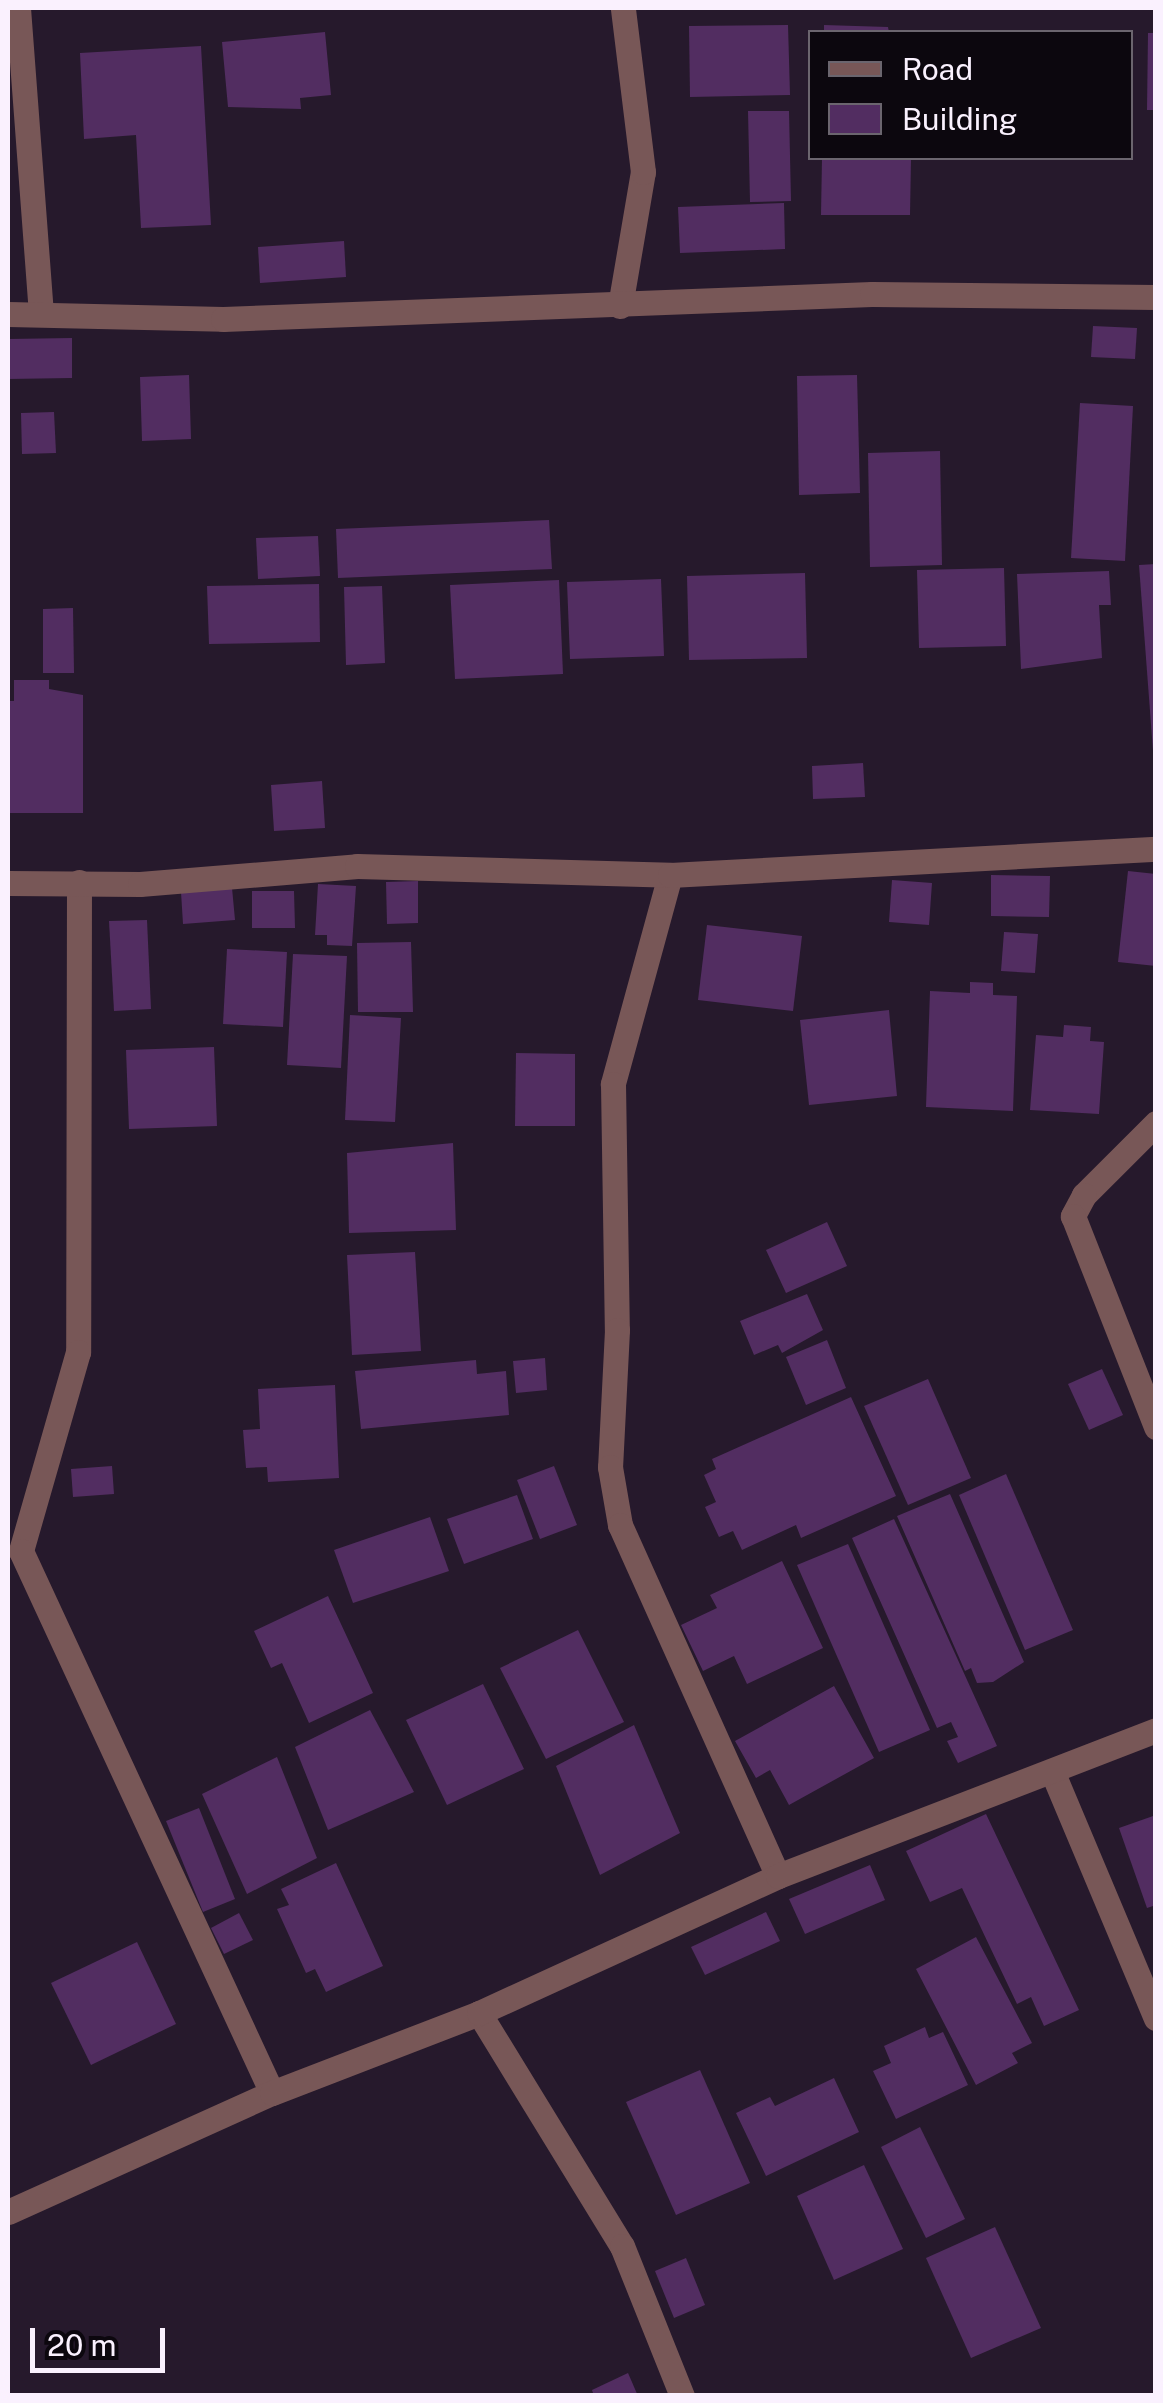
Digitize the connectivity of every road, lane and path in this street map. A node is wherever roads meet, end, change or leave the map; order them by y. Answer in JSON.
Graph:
{"nodes":[{"id":1,"x":18,"y":8,"type":"edge"},
{"id":2,"x":623,"y":8,"type":"edge"},
{"id":3,"x":1156,"y":297,"type":"edge"},
{"id":4,"x":620,"y":306,"type":"junction"},
{"id":5,"x":41,"y":312,"type":"junction"},
{"id":6,"x":8,"y":314,"type":"edge"},
{"id":7,"x":1156,"y":849,"type":"edge"},
{"id":8,"x":670,"y":875,"type":"junction"},
{"id":9,"x":79,"y":882,"type":"junction"},
{"id":10,"x":8,"y":883,"type":"edge"},
{"id":11,"x":1156,"y":1124,"type":"edge"},
{"id":12,"x":1156,"y":1427,"type":"edge"},
{"id":13,"x":1156,"y":1730,"type":"edge"},
{"id":14,"x":1052,"y":1770,"type":"junction"},
{"id":15,"x":778,"y":1876,"type":"junction"},
{"id":16,"x":479,"y":2014,"type":"junction"},
{"id":17,"x":1156,"y":2018,"type":"edge"},
{"id":18,"x":272,"y":2094,"type":"junction"},
{"id":19,"x":8,"y":2212,"type":"edge"},
{"id":20,"x":682,"y":2396,"type":"edge"}],
"edges":[{"from":1,"to":5,"type":"street"},
{"from":2,"to":4,"type":"street"},
{"from":3,"to":4,"type":"street"},
{"from":4,"to":5,"type":"street"},
{"from":5,"to":6,"type":"street"},
{"from":7,"to":8,"type":"street"},
{"from":8,"to":9,"type":"street"},
{"from":8,"to":15,"type":"street"},
{"from":9,"to":10,"type":"street"},
{"from":9,"to":18,"type":"street"},
{"from":11,"to":12,"type":"street"},
{"from":13,"to":14,"type":"street"},
{"from":14,"to":15,"type":"street"},
{"from":14,"to":17,"type":"street"},
{"from":15,"to":16,"type":"street"},
{"from":16,"to":18,"type":"street"},
{"from":16,"to":20,"type":"street"},
{"from":18,"to":19,"type":"street"}]}
